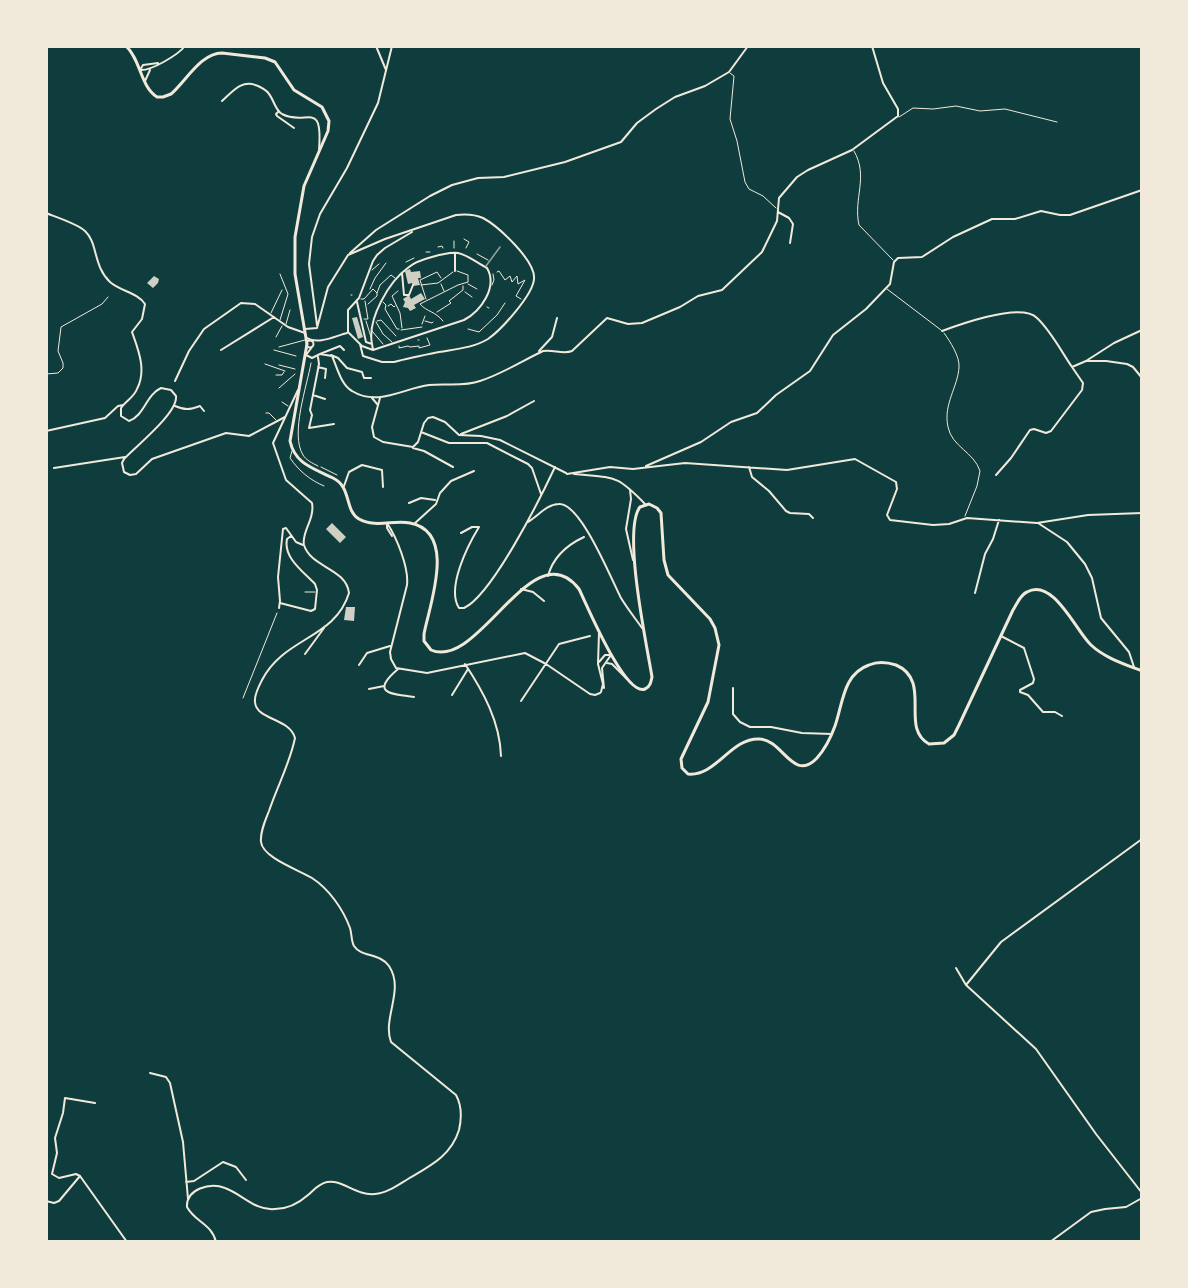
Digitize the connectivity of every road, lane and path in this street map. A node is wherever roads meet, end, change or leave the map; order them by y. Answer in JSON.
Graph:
{"nodes":[{"id":1,"x":126,"y":46,"type":"edge"},
{"id":2,"x":185,"y":46,"type":"edge"},
{"id":3,"x":376,"y":46,"type":"edge"},
{"id":4,"x":392,"y":46,"type":"edge"},
{"id":5,"x":748,"y":46,"type":"edge"},
{"id":6,"x":872,"y":46,"type":"edge"},
{"id":7,"x":136,"y":59,"type":"junction"},
{"id":8,"x":162,"y":62,"type":"junction"},
{"id":9,"x":147,"y":65,"type":"junction"},
{"id":10,"x":154,"y":66,"type":"junction"},
{"id":11,"x":140,"y":70,"type":"junction"},
{"id":12,"x":386,"y":70,"type":"junction"},
{"id":13,"x":728,"y":72,"type":"junction"},
{"id":14,"x":145,"y":81,"type":"junction"},
{"id":15,"x":222,"y":101,"type":"dead end"},
{"id":16,"x":278,"y":111,"type":"junction"},
{"id":17,"x":897,"y":118,"type":"junction"},
{"id":18,"x":1057,"y":122,"type":"dead end"},
{"id":19,"x":294,"y":128,"type":"dead end"},
{"id":20,"x":853,"y":149,"type":"junction"},
{"id":21,"x":319,"y":151,"type":"junction"},
{"id":22,"x":1142,"y":190,"type":"edge"},
{"id":23,"x":778,"y":211,"type":"junction"},
{"id":24,"x":46,"y":213,"type":"edge"},
{"id":25,"x":412,"y":231,"type":"junction"},
{"id":26,"x":464,"y":239,"type":"dead end"},
{"id":27,"x":454,"y":242,"type":"dead end"},
{"id":28,"x":790,"y":243,"type":"dead end"},
{"id":29,"x":438,"y":247,"type":"dead end"},
{"id":30,"x":443,"y":248,"type":"dead end"},
{"id":31,"x":466,"y":248,"type":"dead end"},
{"id":32,"x":426,"y":252,"type":"dead end"},
{"id":33,"x":430,"y":252,"type":"dead end"},
{"id":34,"x":455,"y":253,"type":"junction"},
{"id":35,"x":477,"y":254,"type":"dead end"},
{"id":36,"x":348,"y":255,"type":"junction"},
{"id":37,"x":414,"y":258,"type":"dead end"},
{"id":38,"x":488,"y":260,"type":"dead end"},
{"id":39,"x":406,"y":261,"type":"dead end"},
{"id":40,"x":894,"y":261,"type":"junction"},
{"id":41,"x":386,"y":263,"type":"dead end"},
{"id":42,"x":379,"y":264,"type":"dead end"},
{"id":43,"x":370,"y":269,"type":"junction"},
{"id":44,"x":455,"y":271,"type":"junction"},
{"id":45,"x":402,"y":273,"type":"junction"},
{"id":46,"x":280,"y":274,"type":"dead end"},
{"id":47,"x":493,"y":274,"type":"joint"},
{"id":48,"x":397,"y":279,"type":"junction"},
{"id":49,"x":441,"y":281,"type":"junction"},
{"id":50,"x":420,"y":283,"type":"junction"},
{"id":51,"x":467,"y":283,"type":"junction"},
{"id":52,"x":413,"y":285,"type":"dead end"},
{"id":53,"x":463,"y":285,"type":"junction"},
{"id":54,"x":477,"y":289,"type":"dead end"},
{"id":55,"x":886,"y":289,"type":"junction"},
{"id":56,"x":282,"y":290,"type":"dead end"},
{"id":57,"x":463,"y":290,"type":"junction"},
{"id":58,"x":370,"y":291,"type":"junction"},
{"id":59,"x":398,"y":291,"type":"dead end"},
{"id":60,"x":376,"y":292,"type":"junction"},
{"id":61,"x":444,"y":292,"type":"junction"},
{"id":62,"x":487,"y":295,"type":"junction"},
{"id":63,"x":108,"y":297,"type":"dead end"},
{"id":64,"x":472,"y":297,"type":"dead end"},
{"id":65,"x":358,"y":299,"type":"junction"},
{"id":66,"x":364,"y":299,"type":"junction"},
{"id":67,"x":427,"y":300,"type":"junction"},
{"id":68,"x":381,"y":301,"type":"junction"},
{"id":69,"x":523,"y":301,"type":"junction"},
{"id":70,"x":506,"y":303,"type":"dead end"},
{"id":71,"x":366,"y":305,"type":"junction"},
{"id":72,"x":397,"y":305,"type":"junction"},
{"id":73,"x":388,"y":306,"type":"dead end"},
{"id":74,"x":290,"y":310,"type":"dead end"},
{"id":75,"x":436,"y":313,"type":"junction"},
{"id":76,"x":270,"y":315,"type":"junction"},
{"id":77,"x":425,"y":316,"type":"dead end"},
{"id":78,"x":274,"y":317,"type":"junction"},
{"id":79,"x":557,"y":318,"type":"dead end"},
{"id":80,"x":365,"y":319,"type":"junction"},
{"id":81,"x":360,"y":320,"type":"junction"},
{"id":82,"x":424,"y":320,"type":"junction"},
{"id":83,"x":375,"y":321,"type":"junction"},
{"id":84,"x":443,"y":321,"type":"dead end"},
{"id":85,"x":279,"y":322,"type":"junction"},
{"id":86,"x":433,"y":322,"type":"dead end"},
{"id":87,"x":284,"y":325,"type":"junction"},
{"id":88,"x":418,"y":326,"type":"junction"},
{"id":89,"x":317,"y":327,"type":"junction"},
{"id":90,"x":422,"y":327,"type":"dead end"},
{"id":91,"x":371,"y":329,"type":"junction"},
{"id":92,"x":401,"y":329,"type":"junction"},
{"id":93,"x":468,"y":329,"type":"dead end"},
{"id":94,"x":1142,"y":330,"type":"edge"},
{"id":95,"x":942,"y":331,"type":"junction"},
{"id":96,"x":348,"y":332,"type":"junction"},
{"id":97,"x":396,"y":336,"type":"dead end"},
{"id":98,"x":276,"y":337,"type":"dead end"},
{"id":99,"x":307,"y":337,"type":"junction"},
{"id":100,"x":371,"y":338,"type":"junction"},
{"id":101,"x":427,"y":338,"type":"dead end"},
{"id":102,"x":320,"y":341,"type":"junction"},
{"id":103,"x":393,"y":342,"type":"junction"},
{"id":104,"x":360,"y":344,"type":"junction"},
{"id":105,"x":372,"y":344,"type":"junction"},
{"id":106,"x":279,"y":346,"type":"dead end"},
{"id":107,"x":313,"y":346,"type":"junction"},
{"id":108,"x":385,"y":346,"type":"junction"},
{"id":109,"x":399,"y":346,"type":"dead end"},
{"id":110,"x":221,"y":350,"type":"dead end"},
{"id":111,"x":274,"y":350,"type":"dead end"},
{"id":112,"x":344,"y":350,"type":"dead end"},
{"id":113,"x":373,"y":350,"type":"junction"},
{"id":114,"x":539,"y":352,"type":"junction"},
{"id":115,"x":306,"y":355,"type":"junction"},
{"id":116,"x":328,"y":355,"type":"junction"},
{"id":117,"x":296,"y":356,"type":"dead end"},
{"id":118,"x":319,"y":356,"type":"junction"},
{"id":119,"x":1086,"y":361,"type":"junction"},
{"id":120,"x":264,"y":364,"type":"dead end"},
{"id":121,"x":279,"y":365,"type":"dead end"},
{"id":122,"x":318,"y":367,"type":"junction"},
{"id":123,"x":1072,"y":367,"type":"junction"},
{"id":124,"x":295,"y":369,"type":"dead end"},
{"id":125,"x":46,"y":374,"type":"edge"},
{"id":126,"x":295,"y":374,"type":"dead end"},
{"id":127,"x":276,"y":375,"type":"dead end"},
{"id":128,"x":325,"y":378,"type":"dead end"},
{"id":129,"x":371,"y":378,"type":"dead end"},
{"id":130,"x":1142,"y":378,"type":"edge"},
{"id":131,"x":175,"y":381,"type":"dead end"},
{"id":132,"x":279,"y":388,"type":"dead end"},
{"id":133,"x":298,"y":390,"type":"junction"},
{"id":134,"x":313,"y":395,"type":"junction"},
{"id":135,"x":369,"y":396,"type":"junction"},
{"id":136,"x":379,"y":397,"type":"junction"},
{"id":137,"x":387,"y":397,"type":"junction"},
{"id":138,"x":325,"y":399,"type":"dead end"},
{"id":139,"x":534,"y":400,"type":"dead end"},
{"id":140,"x":282,"y":402,"type":"dead end"},
{"id":141,"x":123,"y":405,"type":"junction"},
{"id":142,"x":174,"y":406,"type":"junction"},
{"id":143,"x":378,"y":406,"type":"junction"},
{"id":144,"x":289,"y":407,"type":"junction"},
{"id":145,"x":204,"y":411,"type":"dead end"},
{"id":146,"x":266,"y":413,"type":"dead end"},
{"id":147,"x":285,"y":417,"type":"junction"},
{"id":148,"x":277,"y":421,"type":"junction"},
{"id":149,"x":334,"y":424,"type":"dead end"},
{"id":150,"x":46,"y":431,"type":"edge"},
{"id":151,"x":421,"y":432,"type":"junction"},
{"id":152,"x":459,"y":435,"type":"junction"},
{"id":153,"x":410,"y":448,"type":"junction"},
{"id":154,"x":292,"y":450,"type":"junction"},
{"id":155,"x":126,"y":456,"type":"junction"},
{"id":156,"x":453,"y":467,"type":"dead end"},
{"id":157,"x":555,"y":467,"type":"junction"},
{"id":158,"x":749,"y":467,"type":"junction"},
{"id":159,"x":54,"y":468,"type":"dead end"},
{"id":160,"x":644,"y":468,"type":"junction"},
{"id":161,"x":474,"y":471,"type":"dead end"},
{"id":162,"x":567,"y":474,"type":"junction"},
{"id":163,"x":996,"y":475,"type":"dead end"},
{"id":164,"x":384,"y":485,"type":"dead end"},
{"id":165,"x":324,"y":486,"type":"dead end"},
{"id":166,"x":344,"y":486,"type":"junction"},
{"id":167,"x":628,"y":487,"type":"junction"},
{"id":168,"x":541,"y":495,"type":"junction"},
{"id":169,"x":436,"y":500,"type":"junction"},
{"id":170,"x":409,"y":503,"type":"dead end"},
{"id":171,"x":645,"y":504,"type":"junction"},
{"id":172,"x":536,"y":506,"type":"junction"},
{"id":173,"x":543,"y":511,"type":"junction"},
{"id":174,"x":1142,"y":513,"type":"edge"},
{"id":175,"x":813,"y":518,"type":"dead end"},
{"id":176,"x":964,"y":518,"type":"junction"},
{"id":177,"x":999,"y":520,"type":"junction"},
{"id":178,"x":376,"y":523,"type":"junction"},
{"id":179,"x":387,"y":523,"type":"junction"},
{"id":180,"x":397,"y":523,"type":"junction"},
{"id":181,"x":1038,"y":523,"type":"junction"},
{"id":182,"x":414,"y":524,"type":"junction"},
{"id":183,"x":527,"y":524,"type":"junction"},
{"id":184,"x":391,"y":532,"type":"junction"},
{"id":185,"x":461,"y":533,"type":"dead end"},
{"id":186,"x":291,"y":536,"type":"junction"},
{"id":187,"x":584,"y":537,"type":"dead end"},
{"id":188,"x":305,"y":546,"type":"junction"},
{"id":189,"x":635,"y":567,"type":"junction"},
{"id":190,"x":548,"y":576,"type":"junction"},
{"id":191,"x":521,"y":590,"type":"junction"},
{"id":192,"x":305,"y":592,"type":"dead end"},
{"id":193,"x":317,"y":592,"type":"junction"},
{"id":194,"x":975,"y":593,"type":"dead end"},
{"id":195,"x":544,"y":601,"type":"dead end"},
{"id":196,"x":280,"y":603,"type":"junction"},
{"id":197,"x":279,"y":608,"type":"joint"},
{"id":198,"x":597,"y":627,"type":"junction"},
{"id":199,"x":324,"y":628,"type":"junction"},
{"id":200,"x":590,"y":636,"type":"dead end"},
{"id":201,"x":645,"y":636,"type":"junction"},
{"id":202,"x":1001,"y":636,"type":"junction"},
{"id":203,"x":392,"y":645,"type":"junction"},
{"id":204,"x":305,"y":654,"type":"dead end"},
{"id":205,"x":611,"y":655,"type":"junction"},
{"id":206,"x":465,"y":664,"type":"junction"},
{"id":207,"x":546,"y":664,"type":"junction"},
{"id":208,"x":604,"y":664,"type":"junction"},
{"id":209,"x":359,"y":665,"type":"dead end"},
{"id":210,"x":599,"y":668,"type":"junction"},
{"id":211,"x":398,"y":669,"type":"junction"},
{"id":212,"x":468,"y":669,"type":"junction"},
{"id":213,"x":1134,"y":669,"type":"junction"},
{"id":214,"x":1142,"y":671,"type":"edge"},
{"id":215,"x":630,"y":682,"type":"junction"},
{"id":216,"x":384,"y":686,"type":"junction"},
{"id":217,"x":733,"y":688,"type":"dead end"},
{"id":218,"x":369,"y":689,"type":"dead end"},
{"id":219,"x":600,"y":693,"type":"junction"},
{"id":220,"x":452,"y":694,"type":"dead end"},
{"id":221,"x":414,"y":697,"type":"dead end"},
{"id":222,"x":243,"y":698,"type":"dead end"},
{"id":223,"x":521,"y":701,"type":"dead end"},
{"id":224,"x":1062,"y":716,"type":"dead end"},
{"id":225,"x":832,"y":734,"type":"junction"},
{"id":226,"x":501,"y":756,"type":"dead end"},
{"id":227,"x":1142,"y":839,"type":"edge"},
{"id":228,"x":956,"y":968,"type":"dead end"},
{"id":229,"x":966,"y":985,"type":"junction"},
{"id":230,"x":150,"y":1073,"type":"dead end"},
{"id":231,"x":95,"y":1103,"type":"dead end"},
{"id":232,"x":80,"y":1176,"type":"junction"},
{"id":233,"x":246,"y":1180,"type":"dead end"},
{"id":234,"x":186,"y":1182,"type":"junction"},
{"id":235,"x":1141,"y":1191,"type":"edge"},
{"id":236,"x":1142,"y":1198,"type":"edge"},
{"id":237,"x":188,"y":1199,"type":"junction"},
{"id":238,"x":46,"y":1201,"type":"edge"},
{"id":239,"x":127,"y":1242,"type":"edge"},
{"id":240,"x":216,"y":1242,"type":"edge"},
{"id":241,"x":1050,"y":1242,"type":"edge"}],
"edges":[{"from":1,"to":7,"type":"main road"},
{"from":2,"to":8,"type":"street"},
{"from":3,"to":12,"type":"street"},
{"from":4,"to":12,"type":"street"},
{"from":5,"to":13,"type":"street"},
{"from":6,"to":17,"type":"street"},
{"from":7,"to":9,"type":"street"},
{"from":7,"to":11,"type":"main road"},
{"from":8,"to":9,"type":"street"},
{"from":8,"to":10,"type":"street"},
{"from":9,"to":11,"type":"street"},
{"from":10,"to":11,"type":"street"},
{"from":10,"to":14,"type":"street"},
{"from":11,"to":14,"type":"main road"},
{"from":12,"to":89,"type":"street"},
{"from":13,"to":23,"type":"lane"},
{"from":13,"to":36,"type":"street"},
{"from":14,"to":21,"type":"main road"},
{"from":15,"to":16,"type":"street"},
{"from":16,"to":19,"type":"street"},
{"from":16,"to":21,"type":"street"},
{"from":17,"to":18,"type":"lane"},
{"from":17,"to":20,"type":"street"},
{"from":20,"to":23,"type":"street"},
{"from":20,"to":40,"type":"lane"},
{"from":21,"to":99,"type":"main road"},
{"from":22,"to":40,"type":"street"},
{"from":23,"to":28,"type":"street"},
{"from":23,"to":114,"type":"street"},
{"from":24,"to":141,"type":"street"},
{"from":25,"to":36,"type":"street"},
{"from":25,"to":43,"type":"street"},
{"from":25,"to":69,"type":"street"},
{"from":26,"to":31,"type":"path"},
{"from":27,"to":34,"type":"path"},
{"from":29,"to":30,"type":"path"},
{"from":32,"to":33,"type":"path"},
{"from":34,"to":44,"type":"street"},
{"from":34,"to":45,"type":"street"},
{"from":34,"to":62,"type":"street"},
{"from":35,"to":38,"type":"path"},
{"from":36,"to":89,"type":"street"},
{"from":37,"to":39,"type":"path"},
{"from":40,"to":55,"type":"street"},
{"from":41,"to":58,"type":"lane"},
{"from":42,"to":43,"type":"lane"},
{"from":43,"to":65,"type":"street"},
{"from":44,"to":49,"type":"lane"},
{"from":44,"to":51,"type":"lane"},
{"from":45,"to":48,"type":"street"},
{"from":45,"to":52,"type":"street"},
{"from":46,"to":85,"type":"lane"},
{"from":47,"to":62,"type":"lane"},
{"from":47,"to":69,"type":"path"},
{"from":48,"to":60,"type":"lane"},
{"from":48,"to":68,"type":"street"},
{"from":49,"to":50,"type":"lane"},
{"from":49,"to":50,"type":"lane"},
{"from":49,"to":61,"type":"lane"},
{"from":50,"to":67,"type":"lane"},
{"from":51,"to":53,"type":"lane"},
{"from":51,"to":54,"type":"lane"},
{"from":53,"to":57,"type":"lane"},
{"from":53,"to":61,"type":"lane"},
{"from":55,"to":95,"type":"lane"},
{"from":55,"to":160,"type":"street"},
{"from":56,"to":76,"type":"lane"},
{"from":57,"to":64,"type":"lane"},
{"from":57,"to":75,"type":"lane"},
{"from":58,"to":60,"type":"lane"},
{"from":58,"to":66,"type":"lane"},
{"from":59,"to":72,"type":"lane"},
{"from":60,"to":71,"type":"lane"},
{"from":61,"to":67,"type":"lane"},
{"from":62,"to":103,"type":"street"},
{"from":63,"to":125,"type":"path"},
{"from":65,"to":66,"type":"lane"},
{"from":65,"to":81,"type":"street"},
{"from":65,"to":96,"type":"street"},
{"from":66,"to":71,"type":"lane"},
{"from":67,"to":75,"type":"lane"},
{"from":68,"to":83,"type":"street"},
{"from":68,"to":92,"type":"lane"},
{"from":69,"to":104,"type":"street"},
{"from":70,"to":93,"type":"path"},
{"from":71,"to":80,"type":"lane"},
{"from":72,"to":73,"type":"lane"},
{"from":72,"to":92,"type":"lane"},
{"from":74,"to":87,"type":"lane"},
{"from":75,"to":84,"type":"lane"},
{"from":76,"to":78,"type":"street"},
{"from":76,"to":131,"type":"street"},
{"from":77,"to":82,"type":"path"},
{"from":78,"to":85,"type":"street"},
{"from":78,"to":110,"type":"street"},
{"from":79,"to":114,"type":"street"},
{"from":80,"to":81,"type":"lane"},
{"from":80,"to":100,"type":"lane"},
{"from":81,"to":105,"type":"street"},
{"from":82,"to":86,"type":"path"},
{"from":82,"to":88,"type":"path"},
{"from":83,"to":91,"type":"street"},
{"from":83,"to":97,"type":"lane"},
{"from":83,"to":103,"type":"lane"},
{"from":85,"to":87,"type":"street"},
{"from":87,"to":98,"type":"lane"},
{"from":87,"to":99,"type":"street"},
{"from":88,"to":90,"type":"lane"},
{"from":88,"to":92,"type":"lane"},
{"from":89,"to":99,"type":"street"},
{"from":91,"to":100,"type":"street"},
{"from":91,"to":108,"type":"lane"},
{"from":94,"to":119,"type":"street"},
{"from":95,"to":123,"type":"street"},
{"from":95,"to":176,"type":"lane"},
{"from":96,"to":102,"type":"street"},
{"from":96,"to":104,"type":"street"},
{"from":99,"to":102,"type":"street"},
{"from":99,"to":106,"type":"lane"},
{"from":99,"to":107,"type":"street"},
{"from":99,"to":107,"type":"street"},
{"from":99,"to":115,"type":"main road"},
{"from":100,"to":105,"type":"street"},
{"from":101,"to":109,"type":"path"},
{"from":102,"to":107,"type":"street"},
{"from":103,"to":108,"type":"street"},
{"from":104,"to":113,"type":"street"},
{"from":105,"to":113,"type":"street"},
{"from":107,"to":115,"type":"street"},
{"from":108,"to":113,"type":"street"},
{"from":111,"to":117,"type":"lane"},
{"from":112,"to":118,"type":"street"},
{"from":114,"to":137,"type":"street"},
{"from":115,"to":118,"type":"street"},
{"from":115,"to":133,"type":"main road"},
{"from":116,"to":118,"type":"street"},
{"from":116,"to":129,"type":"street"},
{"from":116,"to":135,"type":"street"},
{"from":118,"to":122,"type":"street"},
{"from":119,"to":123,"type":"street"},
{"from":119,"to":130,"type":"street"},
{"from":120,"to":127,"type":"lane"},
{"from":121,"to":124,"type":"lane"},
{"from":122,"to":128,"type":"street"},
{"from":122,"to":134,"type":"street"},
{"from":123,"to":163,"type":"street"},
{"from":126,"to":132,"type":"lane"},
{"from":133,"to":144,"type":"street"},
{"from":133,"to":154,"type":"main road"},
{"from":134,"to":138,"type":"street"},
{"from":134,"to":149,"type":"street"},
{"from":135,"to":136,"type":"street"},
{"from":135,"to":143,"type":"street"},
{"from":136,"to":137,"type":"street"},
{"from":136,"to":143,"type":"street"},
{"from":137,"to":143,"type":"street"},
{"from":139,"to":152,"type":"street"},
{"from":140,"to":144,"type":"lane"},
{"from":141,"to":142,"type":"street"},
{"from":141,"to":150,"type":"street"},
{"from":142,"to":145,"type":"street"},
{"from":142,"to":155,"type":"street"},
{"from":143,"to":153,"type":"street"},
{"from":144,"to":147,"type":"street"},
{"from":146,"to":148,"type":"lane"},
{"from":147,"to":148,"type":"street"},
{"from":147,"to":188,"type":"street"},
{"from":148,"to":155,"type":"street"},
{"from":151,"to":152,"type":"street"},
{"from":151,"to":153,"type":"street"},
{"from":151,"to":168,"type":"street"},
{"from":152,"to":157,"type":"street"},
{"from":153,"to":156,"type":"street"},
{"from":154,"to":165,"type":"lane"},
{"from":154,"to":166,"type":"main road"},
{"from":155,"to":159,"type":"street"},
{"from":157,"to":162,"type":"street"},
{"from":157,"to":168,"type":"street"},
{"from":158,"to":160,"type":"street"},
{"from":158,"to":175,"type":"street"},
{"from":158,"to":176,"type":"street"},
{"from":160,"to":162,"type":"street"},
{"from":161,"to":169,"type":"street"},
{"from":162,"to":167,"type":"street"},
{"from":164,"to":166,"type":"street"},
{"from":166,"to":178,"type":"main road"},
{"from":167,"to":171,"type":"street"},
{"from":167,"to":189,"type":"street"},
{"from":168,"to":172,"type":"street"},
{"from":169,"to":170,"type":"street"},
{"from":169,"to":182,"type":"street"},
{"from":171,"to":189,"type":"main road"},
{"from":171,"to":225,"type":"main road"},
{"from":172,"to":173,"type":"street"},
{"from":172,"to":183,"type":"street"},
{"from":173,"to":183,"type":"street"},
{"from":173,"to":201,"type":"street"},
{"from":174,"to":181,"type":"street"},
{"from":176,"to":177,"type":"street"},
{"from":177,"to":181,"type":"street"},
{"from":177,"to":194,"type":"street"},
{"from":178,"to":179,"type":"main road"},
{"from":178,"to":184,"type":"street"},
{"from":179,"to":180,"type":"main road"},
{"from":179,"to":184,"type":"street"},
{"from":180,"to":182,"type":"main road"},
{"from":180,"to":184,"type":"street"},
{"from":181,"to":213,"type":"street"},
{"from":182,"to":191,"type":"main road"},
{"from":183,"to":185,"type":"street"},
{"from":184,"to":203,"type":"street"},
{"from":186,"to":188,"type":"street"},
{"from":186,"to":193,"type":"street"},
{"from":186,"to":196,"type":"street"},
{"from":187,"to":190,"type":"street"},
{"from":188,"to":199,"type":"street"},
{"from":189,"to":201,"type":"main road"},
{"from":190,"to":191,"type":"main road"},
{"from":190,"to":198,"type":"main road"},
{"from":191,"to":195,"type":"street"},
{"from":192,"to":193,"type":"lane"},
{"from":193,"to":196,"type":"street"},
{"from":196,"to":197,"type":"street"},
{"from":197,"to":222,"type":"path"},
{"from":198,"to":205,"type":"main road"},
{"from":198,"to":210,"type":"street"},
{"from":199,"to":204,"type":"street"},
{"from":199,"to":237,"type":"street"},
{"from":200,"to":207,"type":"street"},
{"from":201,"to":215,"type":"main road"},
{"from":202,"to":213,"type":"main road"},
{"from":202,"to":224,"type":"street"},
{"from":202,"to":225,"type":"main road"},
{"from":203,"to":209,"type":"street"},
{"from":203,"to":211,"type":"street"},
{"from":205,"to":208,"type":"street"},
{"from":205,"to":210,"type":"street"},
{"from":205,"to":215,"type":"main road"},
{"from":206,"to":207,"type":"street"},
{"from":206,"to":211,"type":"street"},
{"from":206,"to":212,"type":"street"},
{"from":207,"to":219,"type":"street"},
{"from":207,"to":223,"type":"street"},
{"from":208,"to":215,"type":"street"},
{"from":208,"to":219,"type":"street"},
{"from":210,"to":219,"type":"street"},
{"from":211,"to":216,"type":"street"},
{"from":212,"to":220,"type":"street"},
{"from":212,"to":226,"type":"street"},
{"from":213,"to":214,"type":"main road"},
{"from":216,"to":218,"type":"street"},
{"from":216,"to":221,"type":"street"},
{"from":217,"to":225,"type":"street"},
{"from":227,"to":229,"type":"street"},
{"from":228,"to":229,"type":"street"},
{"from":229,"to":235,"type":"street"},
{"from":230,"to":234,"type":"street"},
{"from":231,"to":232,"type":"street"},
{"from":232,"to":238,"type":"street"},
{"from":232,"to":239,"type":"street"},
{"from":233,"to":234,"type":"street"},
{"from":234,"to":237,"type":"street"},
{"from":236,"to":241,"type":"street"},
{"from":237,"to":240,"type":"street"}]}
